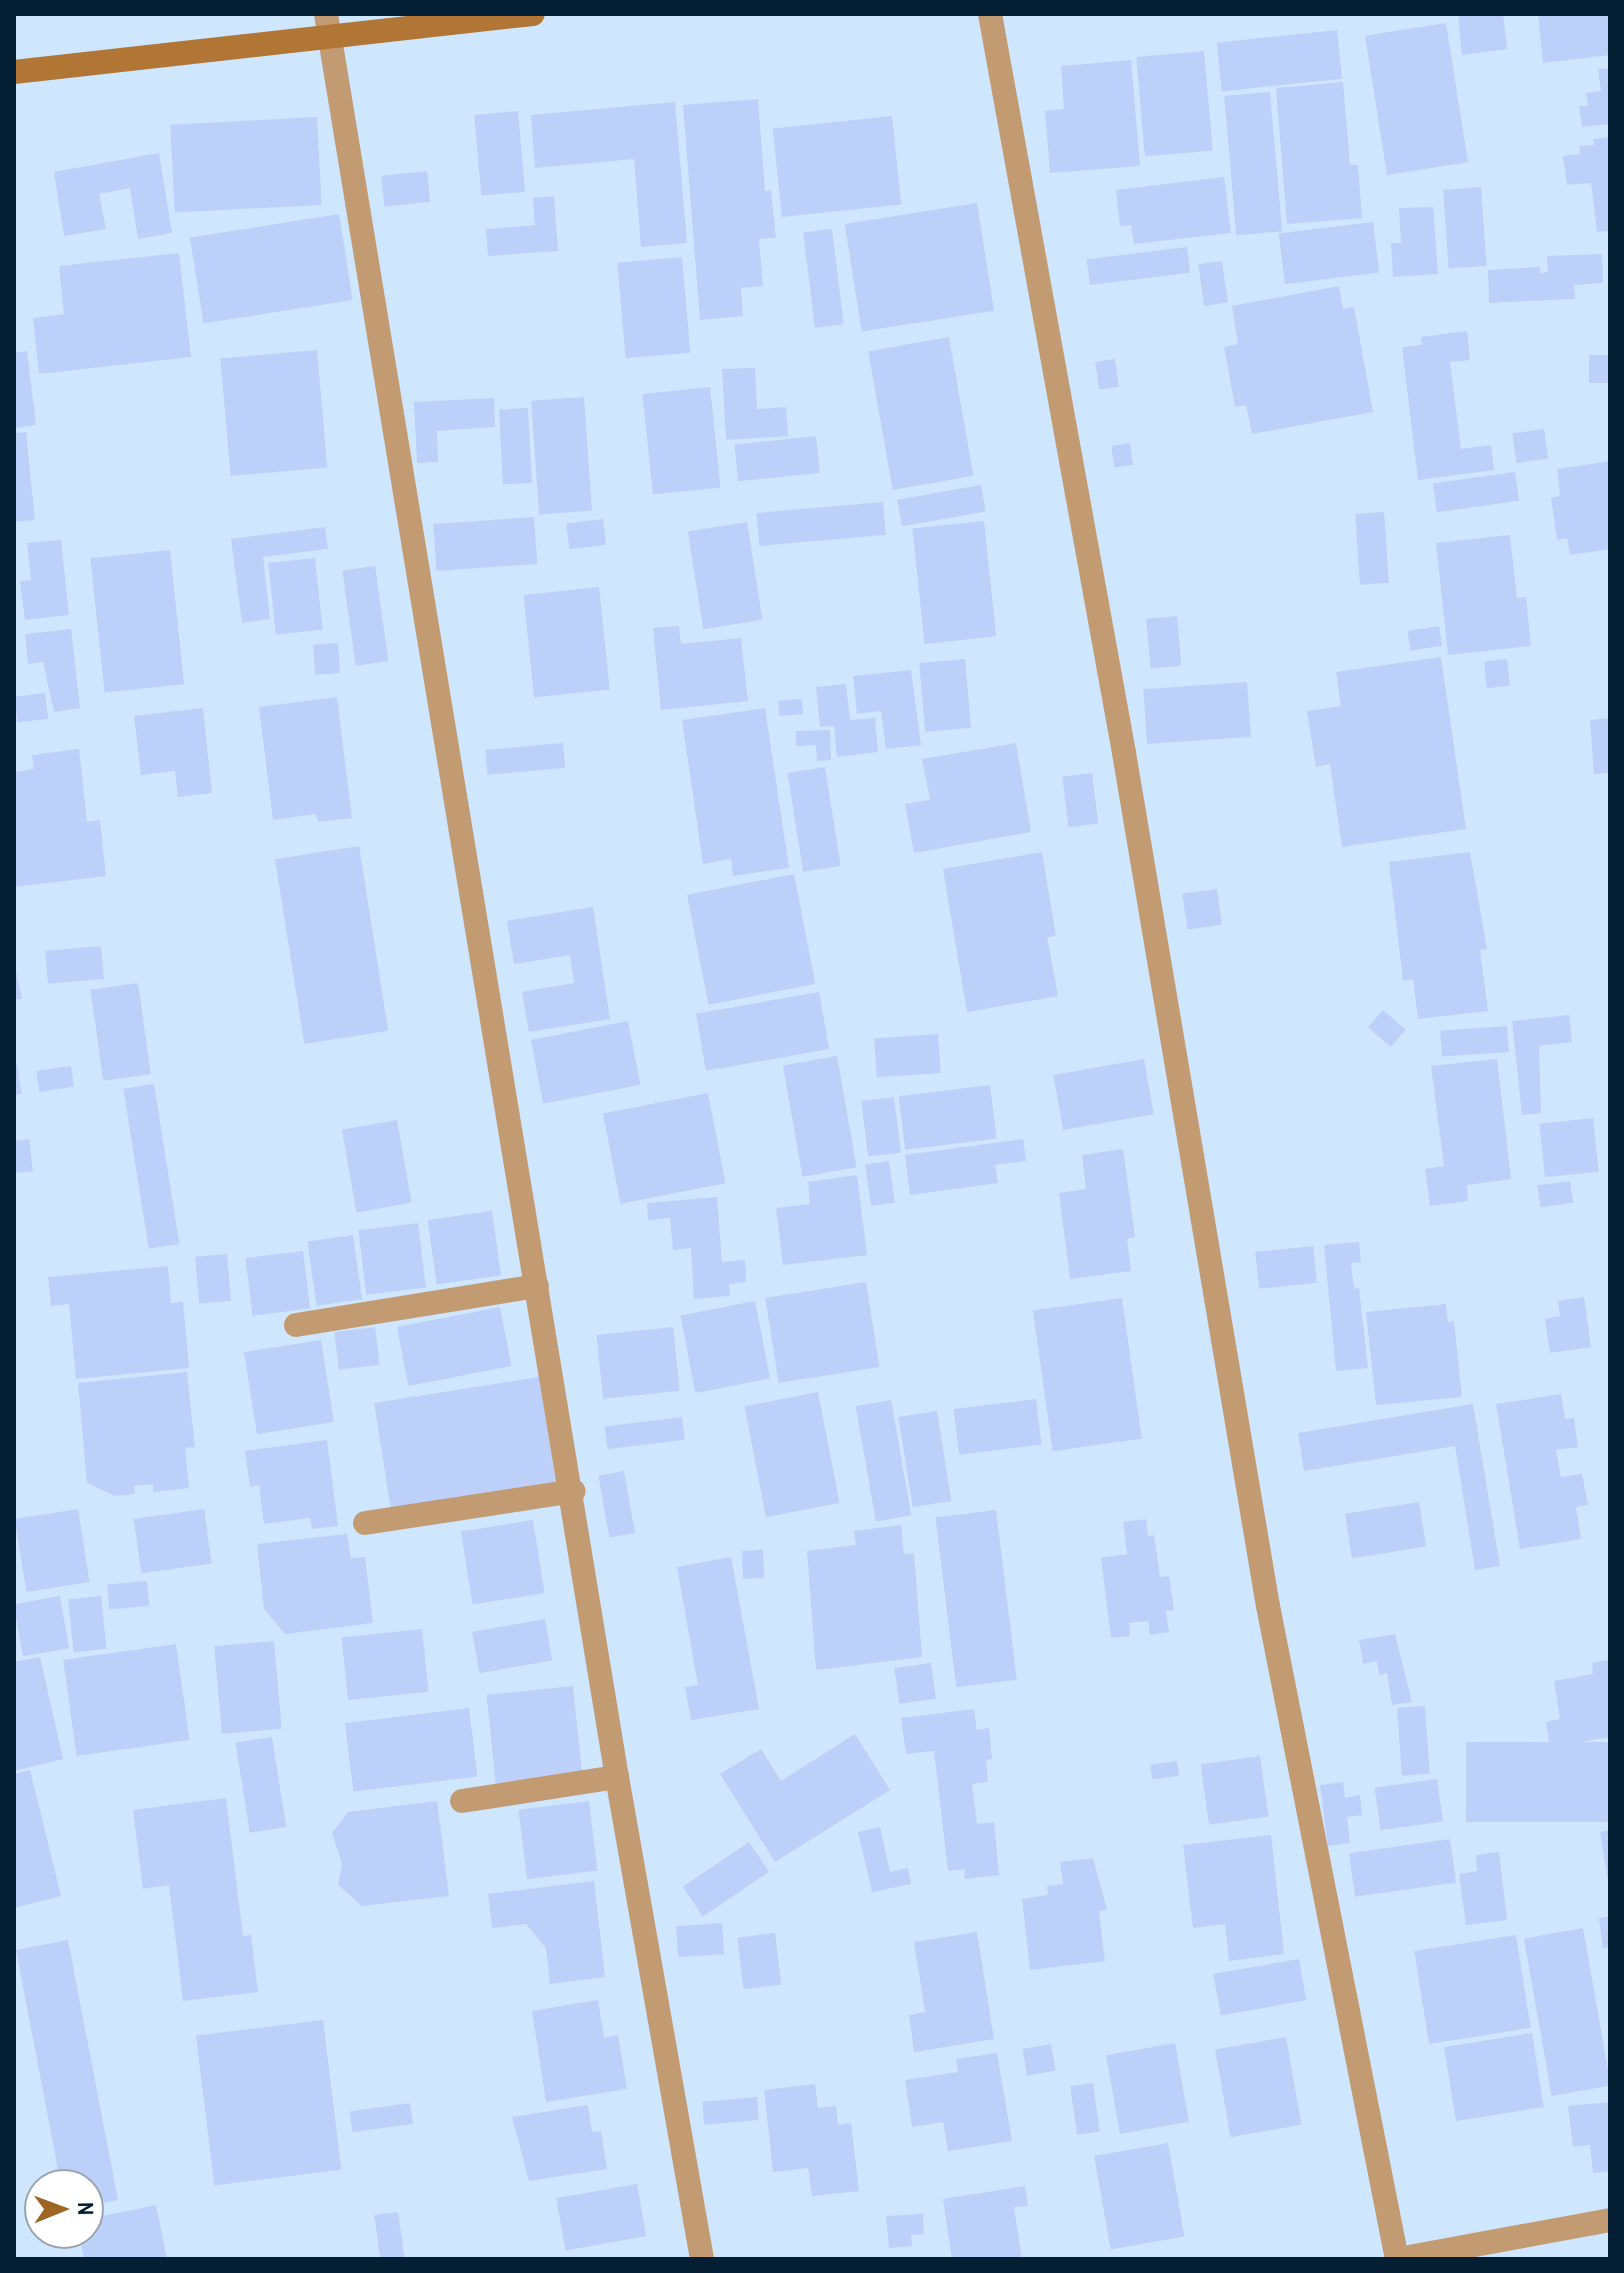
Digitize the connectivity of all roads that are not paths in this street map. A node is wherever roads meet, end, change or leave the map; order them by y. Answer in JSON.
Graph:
{"nodes":[{"id":1,"x":533,"y":14,"type":"edge"},
{"id":2,"x":990,"y":14,"type":"edge"},
{"id":3,"x":327,"y":26,"type":"edge"},
{"id":4,"x":14,"y":72,"type":"edge"},
{"id":5,"x":537,"y":1286,"type":"junction"},
{"id":6,"x":296,"y":1325,"type":"dead end"},
{"id":7,"x":574,"y":1491,"type":"junction"},
{"id":8,"x":365,"y":1523,"type":"dead end"},
{"id":9,"x":617,"y":1777,"type":"junction"},
{"id":10,"x":462,"y":1801,"type":"dead end"},
{"id":11,"x":1610,"y":2220,"type":"edge"},
{"id":12,"x":702,"y":2259,"type":"edge"},
{"id":13,"x":1397,"y":2259,"type":"edge"}],
"edges":[{"from":1,"to":3,"type":"street"},
{"from":2,"to":13,"type":"street"},
{"from":3,"to":4,"type":"street"},
{"from":3,"to":5,"type":"street"},
{"from":5,"to":6,"type":"street"},
{"from":5,"to":7,"type":"street"},
{"from":7,"to":8,"type":"street"},
{"from":7,"to":9,"type":"street"},
{"from":9,"to":10,"type":"street"},
{"from":9,"to":12,"type":"street"},
{"from":11,"to":13,"type":"street"}]}
